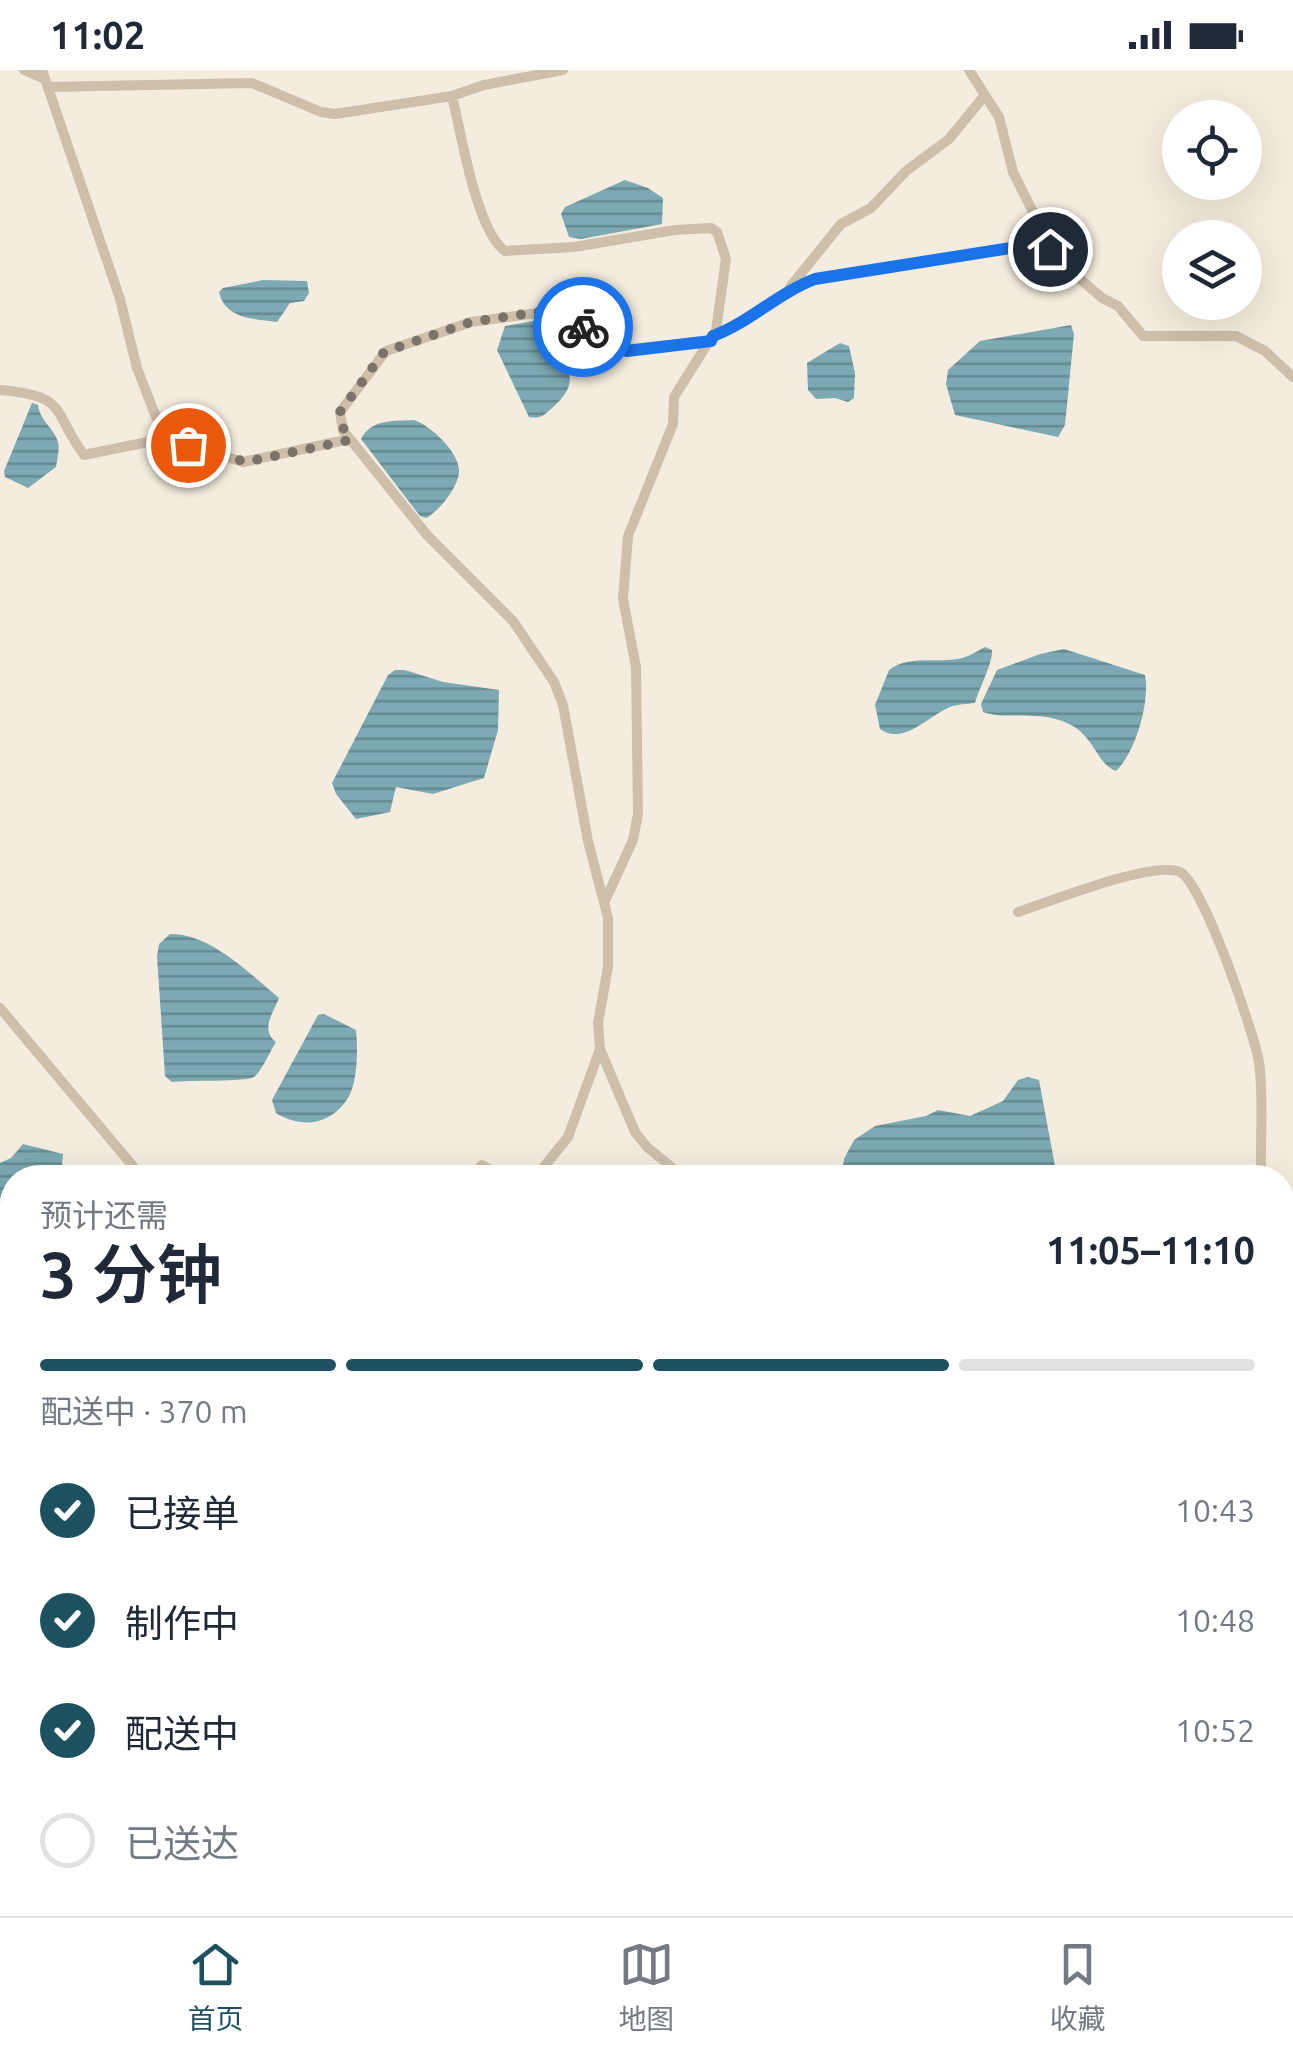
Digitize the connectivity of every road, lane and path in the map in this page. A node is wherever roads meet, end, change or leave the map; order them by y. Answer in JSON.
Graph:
{"nodes":[{"id":1,"x":24,"y":70,"type":"edge"},
{"id":2,"x":563,"y":70,"type":"edge"},
{"id":3,"x":969,"y":70,"type":"edge"},
{"id":4,"x":45,"y":78,"type":"edge"},
{"id":5,"x":985,"y":95,"type":"junction"},
{"id":6,"x":452,"y":96,"type":"junction"},
{"id":7,"x":1048,"y":242,"type":"junction"},
{"id":8,"x":790,"y":288,"type":"junction"},
{"id":9,"x":712,"y":338,"type":"junction"},
{"id":10,"x":1293,"y":376,"type":"edge"},
{"id":11,"x":0,"y":390,"type":"edge"},
{"id":12,"x":172,"y":437,"type":"junction"},
{"id":13,"x":350,"y":440,"type":"junction"},
{"id":14,"x":605,"y":901,"type":"junction"},
{"id":15,"x":1018,"y":912,"type":"dead end"},
{"id":16,"x":0,"y":1008,"type":"edge"},
{"id":17,"x":600,"y":1049,"type":"junction"},
{"id":18,"x":132,"y":1165,"type":"edge"},
{"id":19,"x":545,"y":1165,"type":"edge"},
{"id":20,"x":669,"y":1165,"type":"edge"},
{"id":21,"x":1261,"y":1165,"type":"edge"}],
"edges":[{"from":1,"to":4,"type":"street"},
{"from":2,"to":6,"type":"street"},
{"from":3,"to":5,"type":"street"},
{"from":4,"to":6,"type":"street"},
{"from":4,"to":12,"type":"street"},
{"from":5,"to":7,"type":"street"},
{"from":5,"to":8,"type":"street"},
{"from":6,"to":9,"type":"street"},
{"from":7,"to":8,"type":"street"},
{"from":7,"to":10,"type":"street"},
{"from":8,"to":9,"type":"street"},
{"from":9,"to":13,"type":"street"},
{"from":9,"to":14,"type":"street"},
{"from":11,"to":12,"type":"street"},
{"from":12,"to":13,"type":"street"},
{"from":13,"to":14,"type":"street"},
{"from":14,"to":17,"type":"street"},
{"from":15,"to":21,"type":"street"},
{"from":16,"to":18,"type":"street"},
{"from":17,"to":19,"type":"street"},
{"from":17,"to":20,"type":"street"}]}
